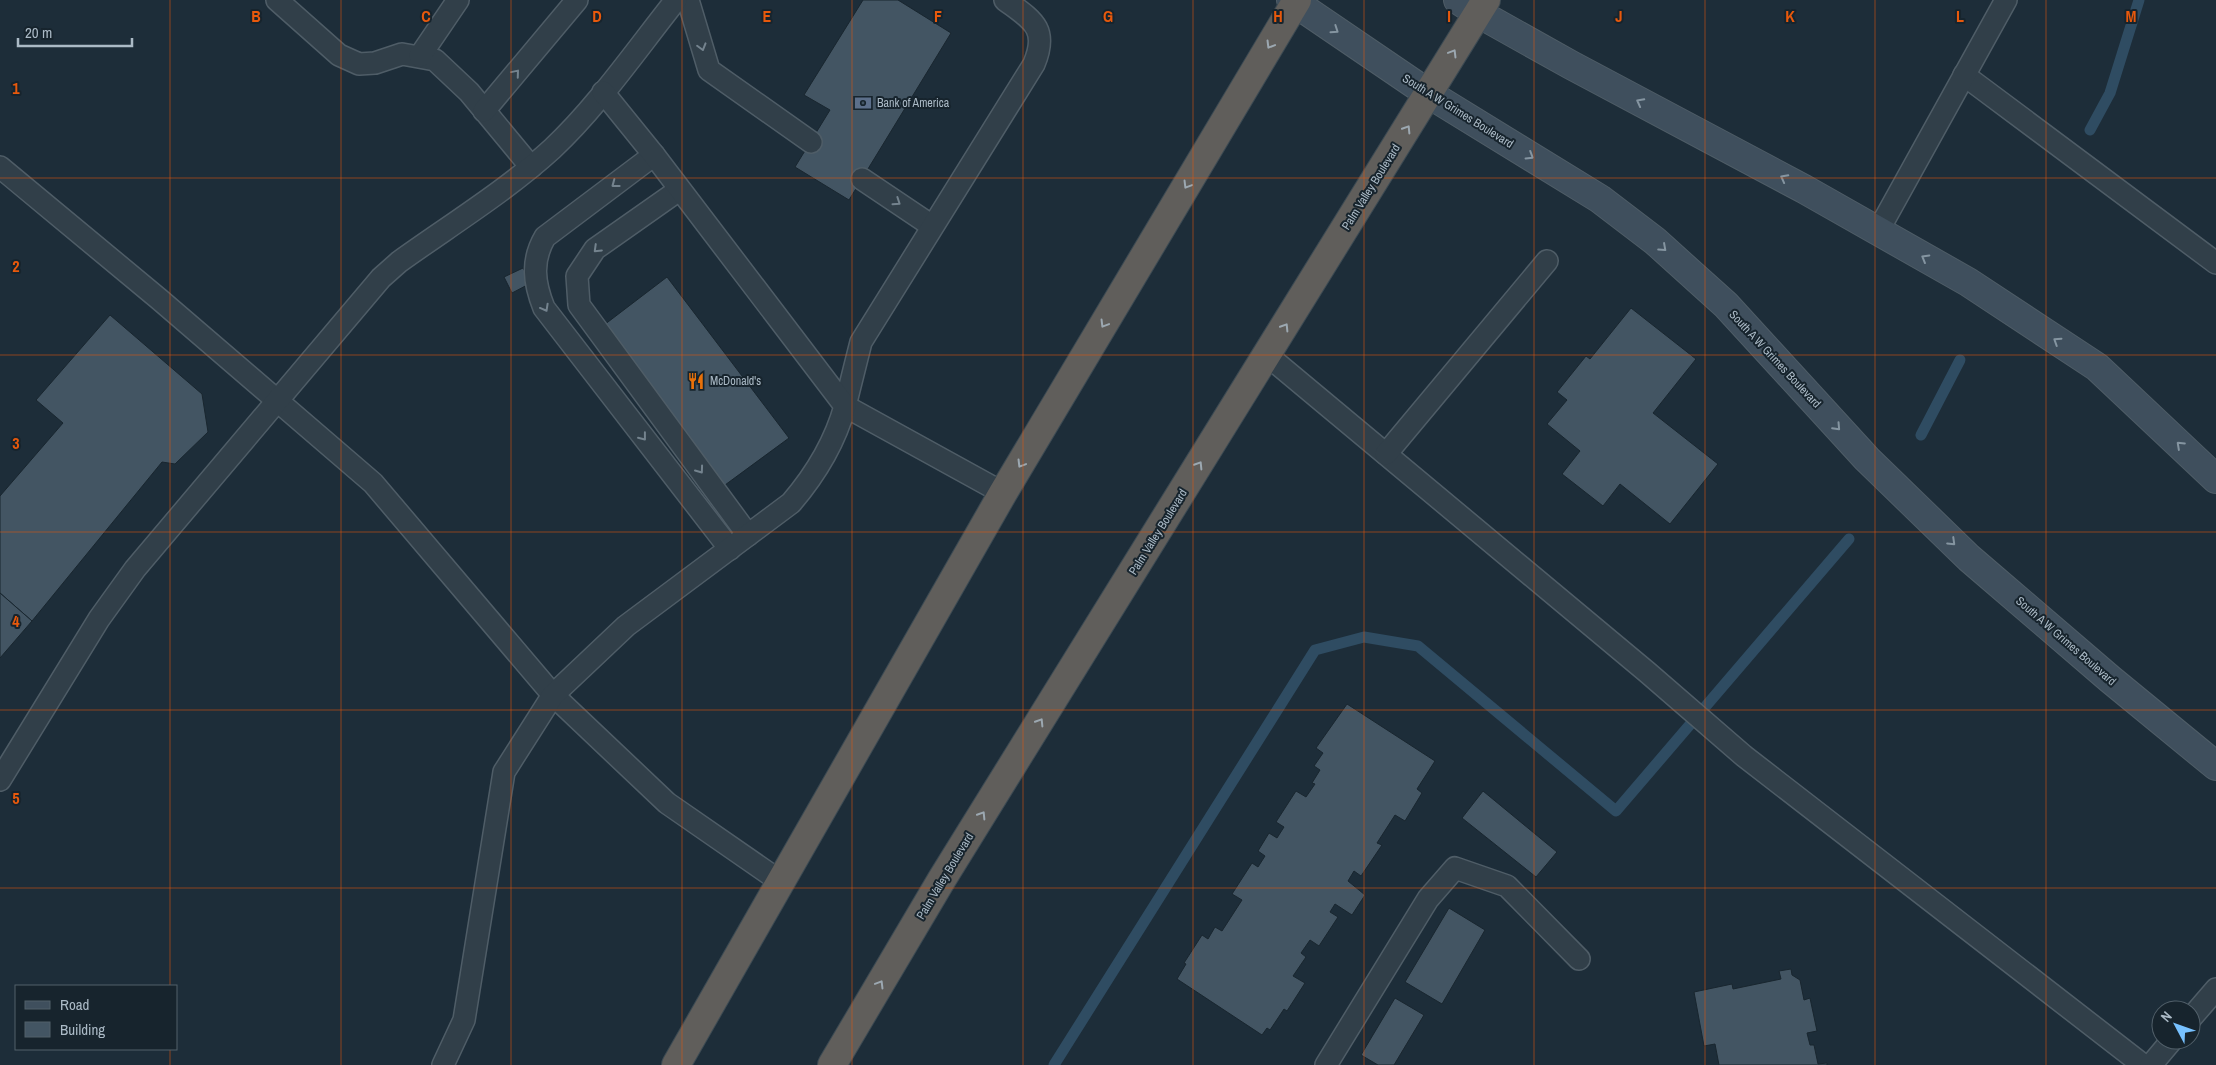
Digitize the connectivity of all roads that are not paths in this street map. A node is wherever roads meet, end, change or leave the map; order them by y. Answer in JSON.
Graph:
{"nodes":[{"id":1,"x":277,"y":0,"type":"edge"},
{"id":2,"x":458,"y":0,"type":"edge"},
{"id":3,"x":577,"y":0,"type":"edge"},
{"id":4,"x":676,"y":0,"type":"edge"},
{"id":5,"x":688,"y":0,"type":"edge"},
{"id":6,"x":1005,"y":0,"type":"edge"},
{"id":7,"x":1294,"y":1,"type":"edge"},
{"id":8,"x":1474,"y":4,"type":"edge"},
{"id":9,"x":2002,"y":5,"type":"edge"},
{"id":10,"x":420,"y":56,"type":"junction"},
{"id":11,"x":1964,"y":75,"type":"junction"},
{"id":12,"x":603,"y":92,"type":"junction"},
{"id":13,"x":1429,"y":94,"type":"junction"},
{"id":14,"x":484,"y":111,"type":"junction"},
{"id":15,"x":811,"y":142,"type":"dead end"},
{"id":16,"x":654,"y":155,"type":"junction"},
{"id":17,"x":0,"y":167,"type":"edge"},
{"id":18,"x":531,"y":167,"type":"junction"},
{"id":19,"x":862,"y":179,"type":"dead end"},
{"id":20,"x":679,"y":190,"type":"junction"},
{"id":21,"x":932,"y":226,"type":"junction"},
{"id":22,"x":1878,"y":232,"type":"junction"},
{"id":23,"x":1547,"y":262,"type":"dead end"},
{"id":24,"x":2216,"y":263,"type":"edge"},
{"id":25,"x":1267,"y":355,"type":"junction"},
{"id":26,"x":277,"y":400,"type":"junction"},
{"id":27,"x":845,"y":406,"type":"junction"},
{"id":28,"x":1386,"y":454,"type":"junction"},
{"id":29,"x":2216,"y":479,"type":"edge"},
{"id":30,"x":1003,"y":494,"type":"junction"},
{"id":31,"x":748,"y":535,"type":"junction"},
{"id":32,"x":730,"y":549,"type":"junction"},
{"id":33,"x":553,"y":695,"type":"junction"},
{"id":34,"x":2216,"y":766,"type":"edge"},
{"id":35,"x":0,"y":780,"type":"edge"},
{"id":36,"x":781,"y":882,"type":"junction"},
{"id":37,"x":1579,"y":959,"type":"dead end"},
{"id":38,"x":2216,"y":989,"type":"edge"},
{"id":39,"x":2201,"y":1006,"type":"edge"},
{"id":40,"x":2164,"y":1050,"type":"edge"},
{"id":41,"x":443,"y":1065,"type":"edge"},
{"id":42,"x":676,"y":1065,"type":"edge"},
{"id":43,"x":832,"y":1065,"type":"edge"},
{"id":44,"x":1326,"y":1065,"type":"edge"},
{"id":45,"x":2143,"y":1065,"type":"edge"},
{"id":46,"x":2151,"y":1065,"type":"edge"}],
"edges":[{"from":1,"to":10,"type":"lane"},
{"from":2,"to":10,"type":"lane"},
{"from":14,"to":3,"type":"lane","one_way":true},
{"from":4,"to":12,"type":"lane"},
{"from":5,"to":15,"type":"lane","one_way":true},
{"from":6,"to":21,"type":"lane"},
{"from":7,"to":13,"type":"main road","name":"South A W Grimes Boulevard","one_way":true},
{"from":7,"to":30,"type":"highway","one_way":true},
{"from":13,"to":8,"type":"highway","name":"Palm Valley Boulevard","one_way":true},
{"from":22,"to":8,"type":"main road","one_way":true},
{"from":9,"to":11,"type":"lane"},
{"from":10,"to":14,"type":"lane"},
{"from":11,"to":22,"type":"lane"},
{"from":11,"to":24,"type":"lane"},
{"from":12,"to":16,"type":"lane"},
{"from":12,"to":18,"type":"lane"},
{"from":25,"to":13,"type":"highway","name":"Palm Valley Boulevard","one_way":true},
{"from":13,"to":34,"type":"main road","name":"South A W Grimes Boulevard","one_way":true},
{"from":14,"to":18,"type":"lane"},
{"from":16,"to":20,"type":"lane"},
{"from":16,"to":32,"type":"lane","one_way":true},
{"from":17,"to":26,"type":"lane"},
{"from":18,"to":26,"type":"lane"},
{"from":19,"to":21,"type":"lane","one_way":true},
{"from":20,"to":27,"type":"lane"},
{"from":20,"to":31,"type":"lane","one_way":true},
{"from":21,"to":27,"type":"lane"},
{"from":29,"to":22,"type":"main road","one_way":true},
{"from":23,"to":28,"type":"lane"},
{"from":25,"to":28,"type":"lane"},
{"from":43,"to":25,"type":"highway","name":"Palm Valley Boulevard","one_way":true},
{"from":26,"to":33,"type":"lane"},
{"from":26,"to":35,"type":"lane"},
{"from":27,"to":30,"type":"lane"},
{"from":27,"to":31,"type":"lane"},
{"from":28,"to":45,"type":"lane"},
{"from":30,"to":36,"type":"highway"},
{"from":31,"to":32,"type":"lane"},
{"from":32,"to":33,"type":"lane"},
{"from":33,"to":36,"type":"lane"},
{"from":33,"to":41,"type":"lane"},
{"from":36,"to":42,"type":"highway"},
{"from":37,"to":44,"type":"lane"},
{"from":38,"to":39,"type":"lane"},
{"from":40,"to":46,"type":"lane"}]}
